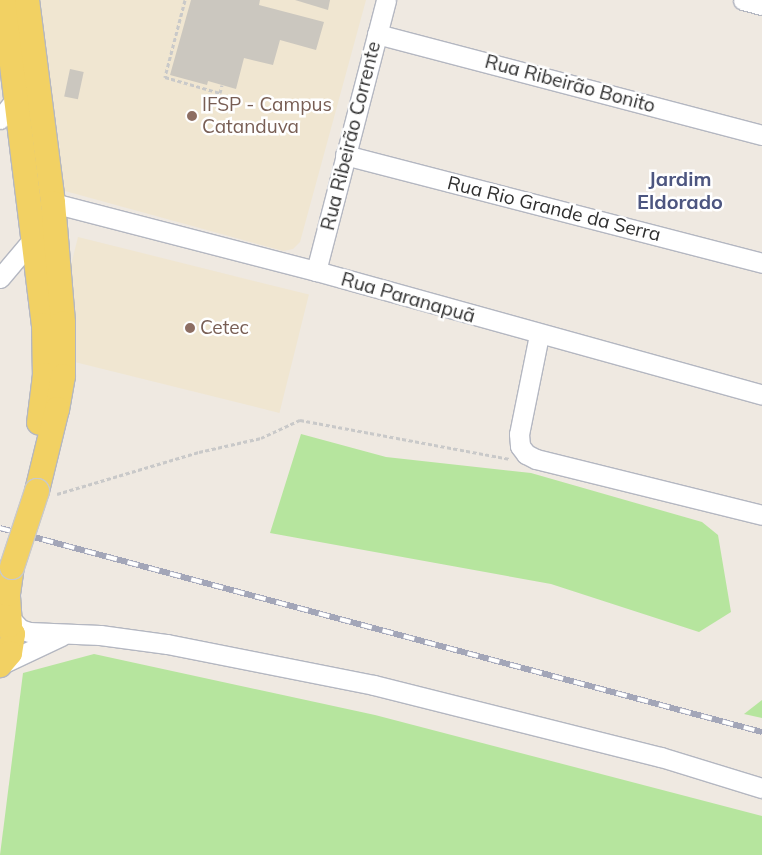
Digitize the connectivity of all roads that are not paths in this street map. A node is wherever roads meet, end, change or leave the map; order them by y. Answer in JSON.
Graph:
{"nodes":[{"id":1,"x":4,"y":0,"type":"edge"},
{"id":2,"x":26,"y":0,"type":"edge"},
{"id":3,"x":386,"y":0,"type":"edge"},
{"id":4,"x":743,"y":0,"type":"edge"},
{"id":5,"x":762,"y":5,"type":"edge"},
{"id":6,"x":377,"y":34,"type":"junction"},
{"id":7,"x":15,"y":100,"type":"junction"},
{"id":8,"x":0,"y":119,"type":"edge"},
{"id":9,"x":762,"y":135,"type":"edge"},
{"id":10,"x":345,"y":155,"type":"junction"},
{"id":11,"x":53,"y":203,"type":"junction"},
{"id":12,"x":32,"y":240,"type":"junction"},
{"id":13,"x":762,"y":263,"type":"edge"},
{"id":14,"x":316,"y":271,"type":"junction"},
{"id":15,"x":35,"y":275,"type":"junction"},
{"id":16,"x":0,"y":278,"type":"edge"},
{"id":17,"x":539,"y":335,"type":"junction"},
{"id":18,"x":762,"y":395,"type":"edge"},
{"id":19,"x":32,"y":493,"type":"junction"},
{"id":20,"x":762,"y":515,"type":"edge"},
{"id":21,"x":5,"y":566,"type":"edge"},
{"id":22,"x":6,"y":619,"type":"edge"},
{"id":23,"x":66,"y":634,"type":"junction"},
{"id":24,"x":0,"y":665,"type":"edge"},
{"id":25,"x":762,"y":788,"type":"edge"}],
"edges":[{"from":1,"to":7,"type":"main road"},
{"from":2,"to":11,"type":"main road"},
{"from":3,"to":6,"type":"street","name":"Rua Ribeirão Corrente"},
{"from":4,"to":5,"type":"street"},
{"from":6,"to":9,"type":"street","name":"Rua Ribeirão Bonito"},
{"from":6,"to":10,"type":"street","name":"Rua Ribeirão Corrente"},
{"from":7,"to":8,"type":"street"},
{"from":7,"to":12,"type":"main road"},
{"from":10,"to":13,"type":"street","name":"Rua Rio Grande da Serra"},
{"from":10,"to":14,"type":"street","name":"Rua Ribeirão Corrente"},
{"from":11,"to":14,"type":"street","name":"Rua Paranapuã"},
{"from":11,"to":19,"type":"main road"},
{"from":12,"to":15,"type":"main road"},
{"from":12,"to":16,"type":"street"},
{"from":14,"to":17,"type":"street","name":"Rua Paranapuã"},
{"from":15,"to":16,"type":"street"},
{"from":15,"to":19,"type":"main road"},
{"from":17,"to":18,"type":"street","name":"Rua Paranapuã"},
{"from":17,"to":20,"type":"street"},
{"from":19,"to":21,"type":"main road"},
{"from":21,"to":22,"type":"main road"},
{"from":22,"to":23,"type":"street"},
{"from":22,"to":24,"type":"main road"},
{"from":23,"to":24,"type":"street"},
{"from":23,"to":25,"type":"street"}]}
